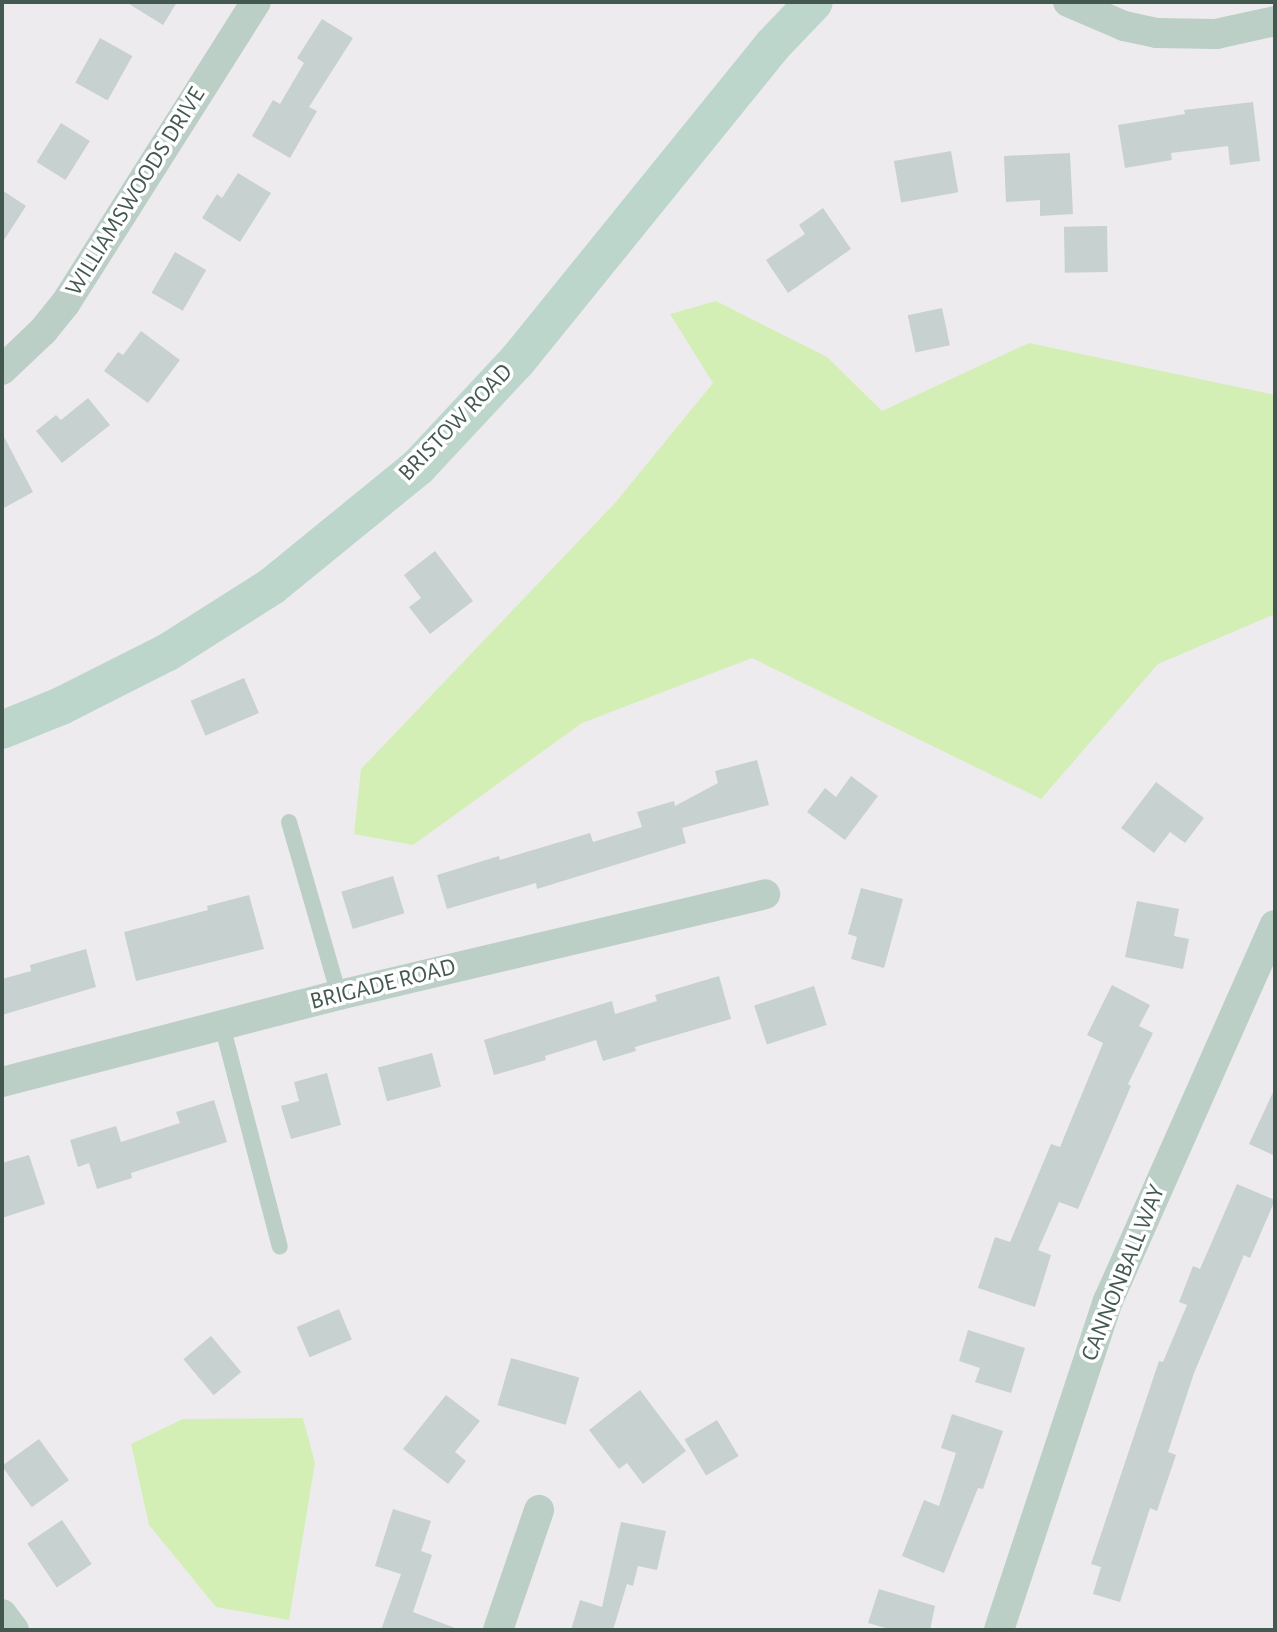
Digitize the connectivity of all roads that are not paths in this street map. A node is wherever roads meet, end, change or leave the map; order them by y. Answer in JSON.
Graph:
{"nodes":[{"id":1,"x":256,"y":2,"type":"edge"},
{"id":2,"x":814,"y":2,"type":"edge"},
{"id":3,"x":1068,"y":2,"type":"edge"},
{"id":4,"x":1275,"y":21,"type":"edge"},
{"id":5,"x":2,"y":370,"type":"edge"},
{"id":6,"x":2,"y":730,"type":"edge"},
{"id":7,"x":289,"y":822,"type":"dead end"},
{"id":8,"x":765,"y":894,"type":"dead end"},
{"id":9,"x":1275,"y":925,"type":"edge"},
{"id":10,"x":339,"y":995,"type":"junction"},
{"id":11,"x":222,"y":1025,"type":"junction"},
{"id":12,"x":2,"y":1082,"type":"edge"},
{"id":13,"x":280,"y":1247,"type":"dead end"},
{"id":14,"x":539,"y":1510,"type":"dead end"},
{"id":15,"x":2,"y":1614,"type":"edge"},
{"id":16,"x":14,"y":1630,"type":"edge"},
{"id":17,"x":498,"y":1630,"type":"edge"},
{"id":18,"x":999,"y":1630,"type":"edge"}],
"edges":[{"from":1,"to":5,"type":"street","name":"WILLIAMSWOODS DRIVE"},
{"from":2,"to":6,"type":"main road","name":"BRISTOW ROAD"},
{"from":3,"to":4,"type":"street"},
{"from":7,"to":10,"type":"lane"},
{"from":8,"to":10,"type":"street","name":"BRIGADE ROAD"},
{"from":9,"to":18,"type":"street","name":"CANNONBALL WAY"},
{"from":10,"to":11,"type":"street","name":"BRIGADE ROAD"},
{"from":11,"to":12,"type":"street","name":"BRIGADE ROAD"},
{"from":11,"to":13,"type":"lane"},
{"from":14,"to":17,"type":"street"},
{"from":15,"to":16,"type":"street"}]}
